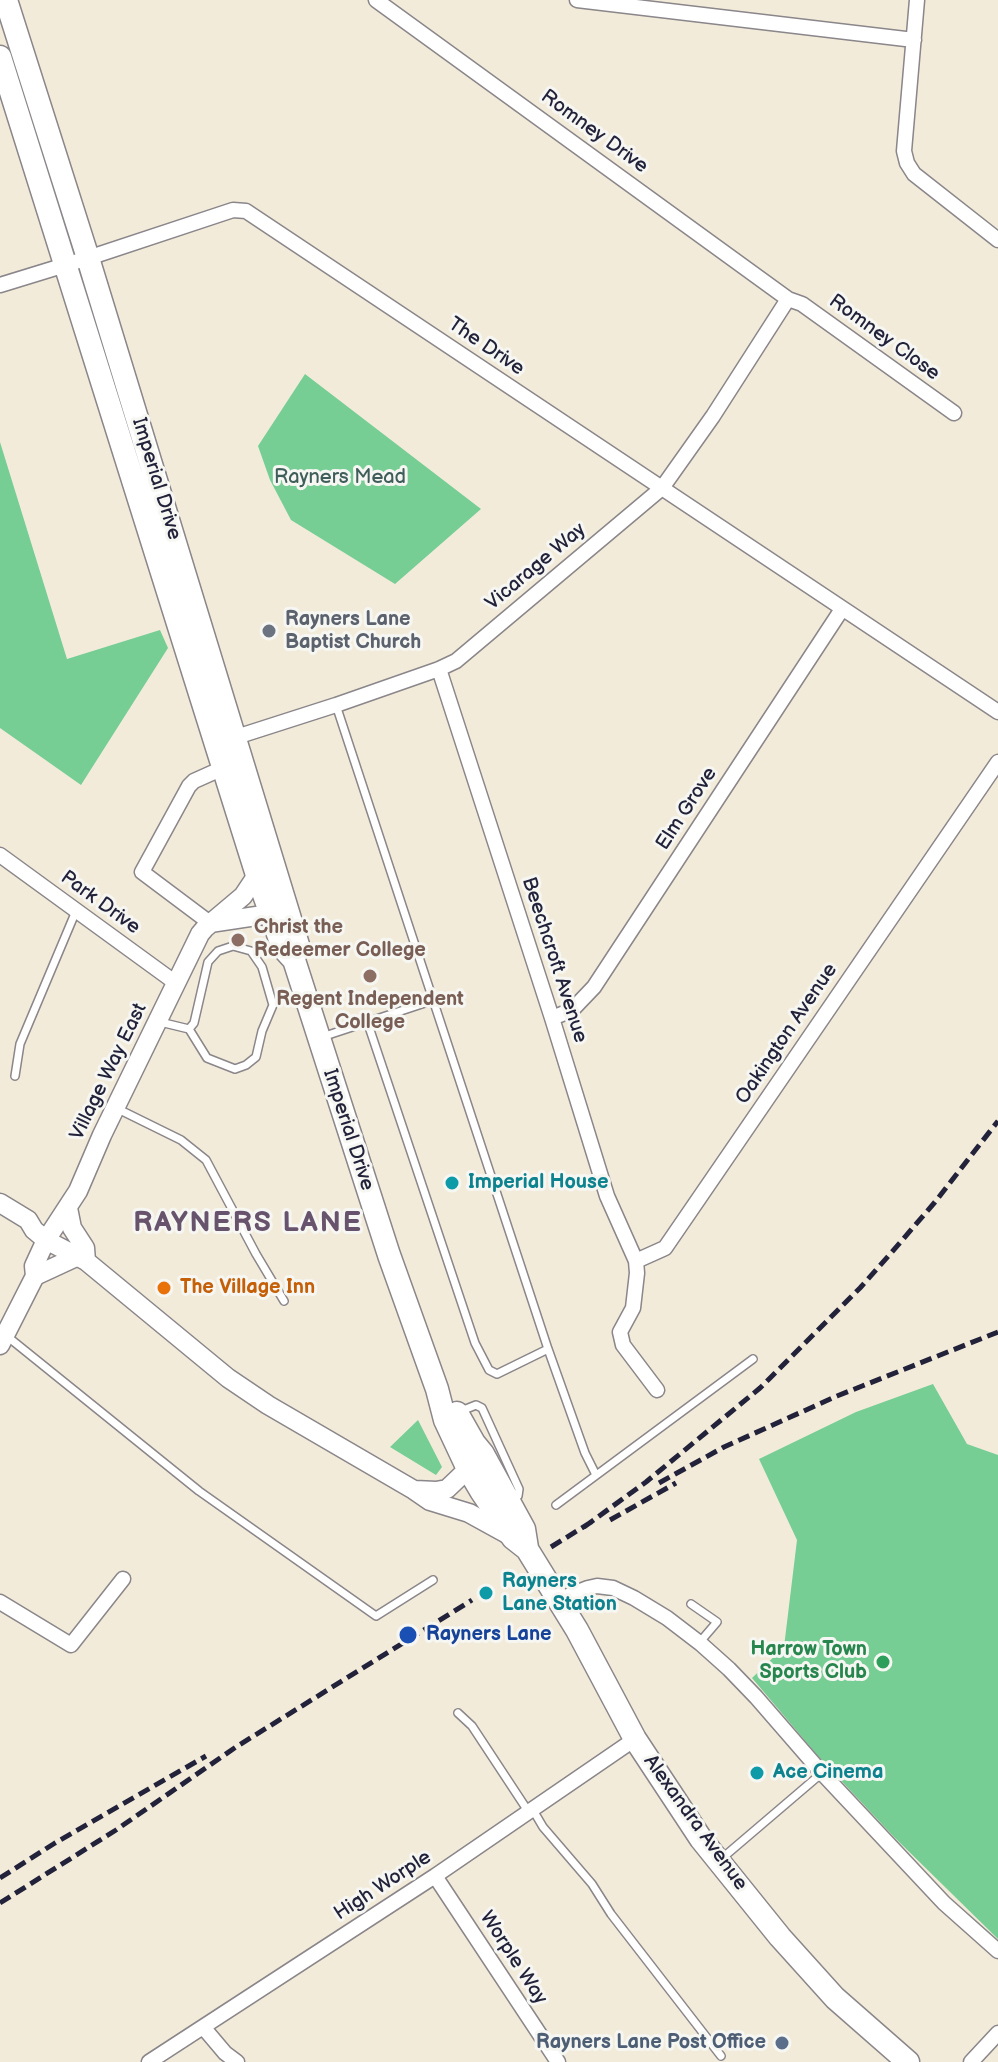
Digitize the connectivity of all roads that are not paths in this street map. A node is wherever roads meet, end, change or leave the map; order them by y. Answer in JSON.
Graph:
{"nodes":[{"id":1,"x":6,"y":0,"type":"edge"},
{"id":2,"x":376,"y":0,"type":"edge"},
{"id":3,"x":577,"y":0,"type":"edge"},
{"id":4,"x":917,"y":0,"type":"edge"},
{"id":5,"x":638,"y":4,"type":"edge"},
{"id":6,"x":914,"y":40,"type":"junction"},
{"id":7,"x":0,"y":57,"type":"edge"},
{"id":8,"x":998,"y":240,"type":"edge"},
{"id":9,"x":88,"y":258,"type":"junction"},
{"id":10,"x":65,"y":265,"type":"junction"},
{"id":11,"x":0,"y":285,"type":"edge"},
{"id":12,"x":788,"y":299,"type":"junction"},
{"id":13,"x":954,"y":413,"type":"dead end"},
{"id":14,"x":662,"y":488,"type":"junction"},
{"id":15,"x":842,"y":609,"type":"junction"},
{"id":16,"x":439,"y":669,"type":"junction"},
{"id":17,"x":336,"y":705,"type":"junction"},
{"id":18,"x":998,"y":712,"type":"edge"},
{"id":19,"x":226,"y":740,"type":"junction"},
{"id":20,"x":998,"y":762,"type":"edge"},
{"id":21,"x":223,"y":768,"type":"junction"},
{"id":22,"x":0,"y":855,"type":"edge"},
{"id":23,"x":257,"y":875,"type":"junction"},
{"id":24,"x":76,"y":911,"type":"junction"},
{"id":25,"x":280,"y":917,"type":"junction"},
{"id":26,"x":210,"y":923,"type":"junction"},
{"id":27,"x":177,"y":982,"type":"junction"},
{"id":28,"x":434,"y":1000,"type":"junction"},
{"id":29,"x":552,"y":1018,"type":"junction"},
{"id":30,"x":367,"y":1021,"type":"junction"},
{"id":31,"x":158,"y":1022,"type":"junction"},
{"id":32,"x":189,"y":1029,"type":"junction"},
{"id":33,"x":318,"y":1038,"type":"junction"},
{"id":34,"x":15,"y":1076,"type":"dead end"},
{"id":35,"x":116,"y":1108,"type":"junction"},
{"id":36,"x":0,"y":1203,"type":"edge"},
{"id":37,"x":64,"y":1213,"type":"junction"},
{"id":38,"x":28,"y":1220,"type":"junction"},
{"id":39,"x":46,"y":1240,"type":"junction"},
{"id":40,"x":81,"y":1259,"type":"junction"},
{"id":41,"x":636,"y":1261,"type":"junction"},
{"id":42,"x":35,"y":1276,"type":"junction"},
{"id":43,"x":284,"y":1301,"type":"dead end"},
{"id":44,"x":1,"y":1342,"type":"edge"},
{"id":45,"x":548,"y":1349,"type":"junction"},
{"id":46,"x":753,"y":1359,"type":"dead end"},
{"id":47,"x":657,"y":1390,"type":"dead end"},
{"id":48,"x":451,"y":1416,"type":"junction"},
{"id":49,"x":474,"y":1443,"type":"junction"},
{"id":50,"x":468,"y":1469,"type":"junction"},
{"id":51,"x":596,"y":1475,"type":"junction"},
{"id":52,"x":414,"y":1490,"type":"junction"},
{"id":53,"x":510,"y":1502,"type":"junction"},
{"id":54,"x":556,"y":1505,"type":"dead end"},
{"id":55,"x":520,"y":1543,"type":"junction"},
{"id":56,"x":123,"y":1579,"type":"dead end"},
{"id":57,"x":433,"y":1580,"type":"dead end"},
{"id":58,"x":558,"y":1600,"type":"junction"},
{"id":59,"x":0,"y":1602,"type":"edge"},
{"id":60,"x":691,"y":1604,"type":"dead end"},
{"id":61,"x":699,"y":1643,"type":"junction"},
{"id":62,"x":458,"y":1713,"type":"dead end"},
{"id":63,"x":635,"y":1739,"type":"junction"},
{"id":64,"x":822,"y":1773,"type":"junction"},
{"id":65,"x":530,"y":1810,"type":"junction"},
{"id":66,"x":719,"y":1862,"type":"junction"},
{"id":67,"x":435,"y":1876,"type":"junction"},
{"id":68,"x":998,"y":1951,"type":"edge"},
{"id":69,"x":203,"y":2027,"type":"junction"},
{"id":70,"x":998,"y":2033,"type":"edge"},
{"id":71,"x":721,"y":2056,"type":"dead end"},
{"id":72,"x":149,"y":2062,"type":"edge"},
{"id":73,"x":237,"y":2062,"type":"edge"},
{"id":74,"x":558,"y":2062,"type":"edge"},
{"id":75,"x":908,"y":2062,"type":"edge"},
{"id":76,"x":971,"y":2062,"type":"edge"}],
"edges":[{"from":1,"to":9,"type":"main road","name":"Imperial Drive"},
{"from":2,"to":12,"type":"street","name":"Romney Drive"},
{"from":3,"to":5,"type":"street"},
{"from":4,"to":6,"type":"street"},
{"from":5,"to":6,"type":"street"},
{"from":6,"to":8,"type":"street"},
{"from":7,"to":10,"type":"main road","name":"Imperial Drive"},
{"from":9,"to":10,"type":"street"},
{"from":9,"to":14,"type":"street","name":"The Drive"},
{"from":9,"to":19,"type":"main road","name":"Imperial Drive"},
{"from":10,"to":11,"type":"street"},
{"from":10,"to":19,"type":"main road","name":"Imperial Drive"},
{"from":12,"to":13,"type":"street","name":"Romney Close"},
{"from":12,"to":14,"type":"street","name":"Vicarage Way"},
{"from":14,"to":15,"type":"street","name":"The Drive"},
{"from":14,"to":16,"type":"street","name":"Vicarage Way"},
{"from":15,"to":18,"type":"street","name":"The Drive"},
{"from":15,"to":29,"type":"street","name":"Elm Grove"},
{"from":16,"to":17,"type":"street","name":"Vicarage Way"},
{"from":16,"to":29,"type":"street","name":"Beechcroft Avenue"},
{"from":17,"to":19,"type":"street","name":"Vicarage Way"},
{"from":17,"to":28,"type":"lane"},
{"from":19,"to":21,"type":"main road","name":"Imperial Drive"},
{"from":19,"to":25,"type":"main road","name":"Imperial Drive"},
{"from":20,"to":41,"type":"street","name":"Oakington Avenue"},
{"from":21,"to":23,"type":"main road","name":"Imperial Drive"},
{"from":21,"to":26,"type":"street"},
{"from":22,"to":24,"type":"street","name":"Park Drive"},
{"from":23,"to":25,"type":"main road","name":"Imperial Drive"},
{"from":23,"to":26,"type":"street","name":"Village Way East"},
{"from":24,"to":27,"type":"street","name":"Park Drive"},
{"from":24,"to":34,"type":"lane"},
{"from":25,"to":26,"type":"street"},
{"from":25,"to":33,"type":"main road","name":"Imperial Drive"},
{"from":26,"to":27,"type":"street","name":"Village Way East"},
{"from":27,"to":31,"type":"street","name":"Village Way East"},
{"from":28,"to":30,"type":"lane"},
{"from":28,"to":45,"type":"lane"},
{"from":29,"to":41,"type":"street","name":"Beechcroft Avenue"},
{"from":30,"to":33,"type":"lane"},
{"from":30,"to":45,"type":"lane"},
{"from":31,"to":32,"type":"lane"},
{"from":31,"to":35,"type":"street","name":"Village Way East"},
{"from":32,"to":32,"type":"lane"},
{"from":33,"to":48,"type":"main road","name":"Imperial Drive"},
{"from":35,"to":37,"type":"street","name":"Village Way East"},
{"from":35,"to":43,"type":"lane"},
{"from":36,"to":38,"type":"street"},
{"from":37,"to":38,"type":"street"},
{"from":37,"to":39,"type":"street","name":"Village Way East"},
{"from":37,"to":40,"type":"street"},
{"from":38,"to":39,"type":"street"},
{"from":39,"to":40,"type":"street"},
{"from":39,"to":42,"type":"street","name":"Village Way East"},
{"from":40,"to":42,"type":"street"},
{"from":40,"to":52,"type":"street"},
{"from":41,"to":47,"type":"street"},
{"from":42,"to":44,"type":"street","name":"Village Way East"},
{"from":44,"to":57,"type":"lane"},
{"from":45,"to":51,"type":"lane"},
{"from":46,"to":51,"type":"lane"},
{"from":48,"to":49,"type":"main road","name":"Imperial Drive"},
{"from":48,"to":50,"type":"main road","name":"Imperial Drive"},
{"from":48,"to":53,"type":"lane"},
{"from":49,"to":50,"type":"street"},
{"from":49,"to":53,"type":"main road","name":"Imperial Drive"},
{"from":50,"to":52,"type":"street"},
{"from":50,"to":55,"type":"main road","name":"Alexandra Avenue"},
{"from":51,"to":54,"type":"lane"},
{"from":52,"to":55,"type":"street"},
{"from":53,"to":55,"type":"main road","name":"Alexandra Avenue"},
{"from":55,"to":58,"type":"main road","name":"Alexandra Avenue"},
{"from":56,"to":59,"type":"street"},
{"from":58,"to":61,"type":"street"},
{"from":58,"to":63,"type":"main road","name":"Alexandra Avenue"},
{"from":60,"to":61,"type":"lane"},
{"from":61,"to":64,"type":"street"},
{"from":62,"to":65,"type":"lane"},
{"from":63,"to":65,"type":"street","name":"High Worple"},
{"from":63,"to":66,"type":"main road","name":"Alexandra Avenue"},
{"from":64,"to":66,"type":"lane"},
{"from":64,"to":68,"type":"street"},
{"from":65,"to":67,"type":"street","name":"High Worple"},
{"from":65,"to":71,"type":"lane"},
{"from":66,"to":75,"type":"main road","name":"Alexandra Avenue"},
{"from":67,"to":69,"type":"street","name":"High Worple"},
{"from":67,"to":74,"type":"street","name":"Worple Way"},
{"from":69,"to":72,"type":"street","name":"High Worple"},
{"from":69,"to":73,"type":"street"},
{"from":70,"to":76,"type":"street"}]}
